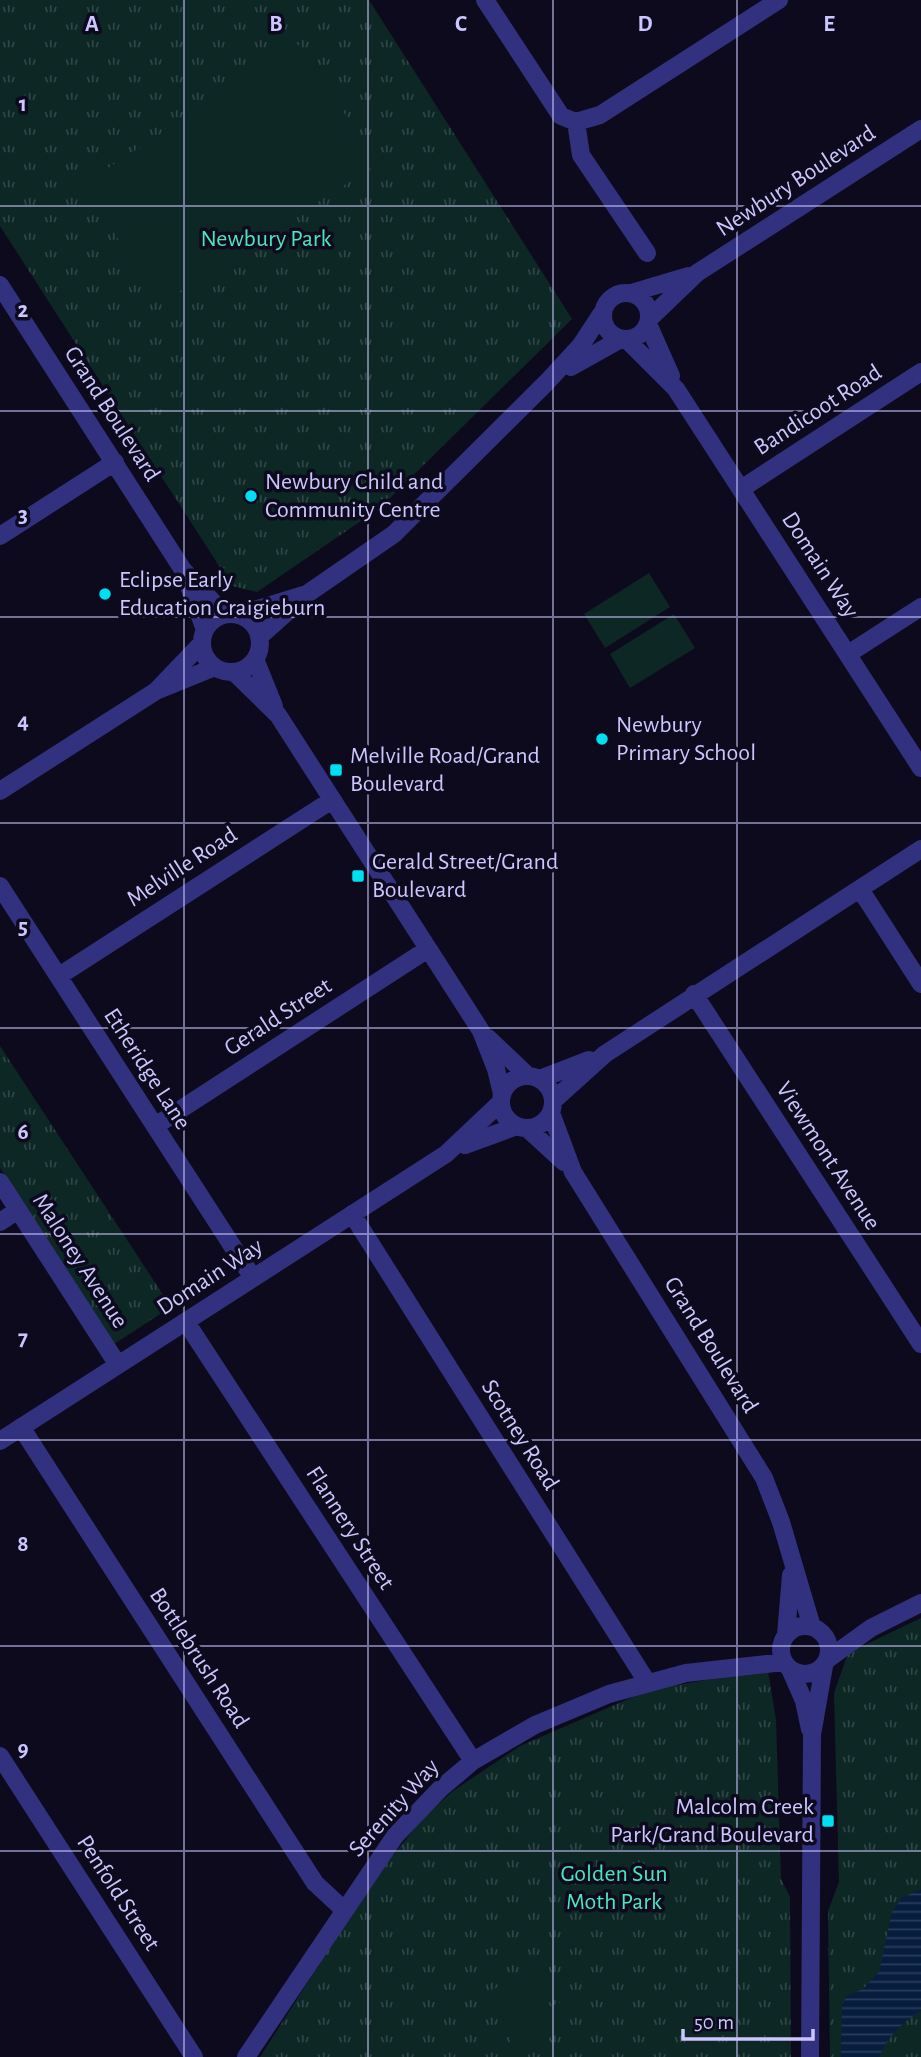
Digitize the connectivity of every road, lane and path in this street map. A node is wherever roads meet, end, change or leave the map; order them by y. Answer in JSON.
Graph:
{"nodes":[{"id":1,"x":485,"y":0,"type":"edge"},
{"id":2,"x":779,"y":0,"type":"edge"},
{"id":3,"x":576,"y":122,"type":"junction"},
{"id":4,"x":921,"y":129,"type":"edge"},
{"id":5,"x":647,"y":253,"type":"dead end"},
{"id":6,"x":697,"y":274,"type":"junction"},
{"id":7,"x":1,"y":288,"type":"edge"},
{"id":8,"x":631,"y":293,"type":"junction"},
{"id":9,"x":602,"y":313,"type":"junction"},
{"id":10,"x":649,"y":321,"type":"junction"},
{"id":11,"x":624,"y":339,"type":"junction"},
{"id":12,"x":921,"y":372,"type":"edge"},
{"id":13,"x":547,"y":382,"type":"junction"},
{"id":14,"x":676,"y":388,"type":"junction"},
{"id":15,"x":115,"y":462,"type":"junction"},
{"id":16,"x":741,"y":489,"type":"junction"},
{"id":17,"x":0,"y":536,"type":"edge"},
{"id":18,"x":183,"y":570,"type":"junction"},
{"id":19,"x":307,"y":594,"type":"junction"},
{"id":20,"x":921,"y":607,"type":"edge"},
{"id":21,"x":231,"y":615,"type":"junction"},
{"id":22,"x":203,"y":637,"type":"junction"},
{"id":23,"x":259,"y":637,"type":"junction"},
{"id":24,"x":848,"y":654,"type":"junction"},
{"id":25,"x":255,"y":659,"type":"junction"},
{"id":26,"x":215,"y":667,"type":"junction"},
{"id":27,"x":234,"y":672,"type":"junction"},
{"id":28,"x":156,"y":691,"type":"junction"},
{"id":29,"x":278,"y":715,"type":"junction"},
{"id":30,"x":921,"y":768,"type":"edge"},
{"id":31,"x":0,"y":792,"type":"edge"},
{"id":32,"x":332,"y":800,"type":"junction"},
{"id":33,"x":921,"y":849,"type":"edge"},
{"id":34,"x":0,"y":886,"type":"edge"},
{"id":35,"x":860,"y":889,"type":"junction"},
{"id":36,"x":428,"y":949,"type":"junction"},
{"id":37,"x":58,"y":976,"type":"junction"},
{"id":38,"x":921,"y":984,"type":"edge"},
{"id":39,"x":694,"y":994,"type":"junction"},
{"id":40,"x":481,"y":1031,"type":"junction"},
{"id":41,"x":605,"y":1054,"type":"junction"},
{"id":42,"x":534,"y":1077,"type":"junction"},
{"id":43,"x":501,"y":1098,"type":"junction"},
{"id":44,"x":553,"y":1107,"type":"junction"},
{"id":45,"x":155,"y":1126,"type":"junction"},
{"id":46,"x":523,"y":1128,"type":"junction"},
{"id":47,"x":446,"y":1154,"type":"junction"},
{"id":48,"x":573,"y":1172,"type":"junction"},
{"id":49,"x":0,"y":1182,"type":"edge"},
{"id":50,"x":18,"y":1210,"type":"junction"},
{"id":51,"x":352,"y":1214,"type":"junction"},
{"id":52,"x":0,"y":1222,"type":"edge"},
{"id":53,"x":253,"y":1278,"type":"junction"},
{"id":54,"x":186,"y":1321,"type":"junction"},
{"id":55,"x":921,"y":1344,"type":"edge"},
{"id":56,"x":118,"y":1365,"type":"junction"},
{"id":57,"x":21,"y":1427,"type":"junction"},
{"id":58,"x":0,"y":1441,"type":"edge"},
{"id":59,"x":791,"y":1552,"type":"junction"},
{"id":60,"x":921,"y":1603,"type":"edge"},
{"id":61,"x":871,"y":1628,"type":"junction"},
{"id":62,"x":816,"y":1629,"type":"junction"},
{"id":63,"x":784,"y":1639,"type":"junction"},
{"id":64,"x":826,"y":1662,"type":"junction"},
{"id":65,"x":736,"y":1665,"type":"junction"},
{"id":66,"x":787,"y":1666,"type":"junction"},
{"id":67,"x":647,"y":1682,"type":"junction"},
{"id":68,"x":812,"y":1735,"type":"junction"},
{"id":69,"x":0,"y":1756,"type":"edge"},
{"id":70,"x":473,"y":1761,"type":"junction"},
{"id":71,"x":343,"y":1909,"type":"junction"},
{"id":72,"x":194,"y":2057,"type":"edge"},
{"id":73,"x":246,"y":2057,"type":"edge"},
{"id":74,"x":810,"y":2057,"type":"edge"}],
"edges":[{"from":1,"to":3,"type":"street"},
{"from":2,"to":3,"type":"street"},
{"from":3,"to":5,"type":"street"},
{"from":4,"to":6,"type":"street","name":"Newbury Boulevard"},
{"from":6,"to":8,"type":"street","name":"Newbury Boulevard"},
{"from":6,"to":10,"type":"street","name":"Newbury Boulevard"},
{"from":7,"to":15,"type":"street","name":"Grand Boulevard"},
{"from":8,"to":9,"type":"street"},
{"from":8,"to":10,"type":"street"},
{"from":9,"to":11,"type":"street"},
{"from":9,"to":13,"type":"street"},
{"from":10,"to":11,"type":"street"},
{"from":10,"to":14,"type":"street","name":"Domain Way"},
{"from":11,"to":13,"type":"street"},
{"from":11,"to":14,"type":"street","name":"Domain Way"},
{"from":12,"to":16,"type":"street","name":"Bandicoot Road"},
{"from":13,"to":19,"type":"street"},
{"from":14,"to":16,"type":"street","name":"Domain Way"},
{"from":15,"to":17,"type":"street"},
{"from":15,"to":18,"type":"street","name":"Grand Boulevard"},
{"from":16,"to":24,"type":"street","name":"Domain Way"},
{"from":18,"to":21,"type":"street","name":"Grand Boulevard"},
{"from":18,"to":22,"type":"street","name":"Grand Boulevard"},
{"from":19,"to":21,"type":"street"},
{"from":19,"to":23,"type":"street"},
{"from":20,"to":24,"type":"street"},
{"from":21,"to":22,"type":"street"},
{"from":21,"to":23,"type":"street"},
{"from":22,"to":26,"type":"street"},
{"from":22,"to":28,"type":"street"},
{"from":23,"to":25,"type":"street"},
{"from":24,"to":30,"type":"street","name":"Domain Way"},
{"from":25,"to":27,"type":"street"},
{"from":25,"to":29,"type":"street"},
{"from":26,"to":27,"type":"street"},
{"from":26,"to":28,"type":"street"},
{"from":27,"to":29,"type":"street"},
{"from":28,"to":31,"type":"street"},
{"from":29,"to":32,"type":"street"},
{"from":32,"to":36,"type":"street"},
{"from":32,"to":37,"type":"street","name":"Melville Road"},
{"from":33,"to":35,"type":"street"},
{"from":34,"to":37,"type":"street","name":"Etheridge Lane"},
{"from":35,"to":38,"type":"street"},
{"from":35,"to":39,"type":"street"},
{"from":36,"to":40,"type":"street"},
{"from":36,"to":45,"type":"street","name":"Gerald Street"},
{"from":37,"to":45,"type":"street","name":"Etheridge Lane"},
{"from":39,"to":41,"type":"street"},
{"from":39,"to":55,"type":"street","name":"Viewmont Avenue"},
{"from":40,"to":42,"type":"street"},
{"from":40,"to":43,"type":"street"},
{"from":41,"to":42,"type":"street"},
{"from":41,"to":44,"type":"street"},
{"from":42,"to":43,"type":"street"},
{"from":42,"to":44,"type":"street"},
{"from":43,"to":46,"type":"street"},
{"from":43,"to":47,"type":"street","name":"Domain Way"},
{"from":44,"to":46,"type":"street"},
{"from":44,"to":48,"type":"street","name":"Grand Boulevard"},
{"from":45,"to":53,"type":"street","name":"Etheridge Lane"},
{"from":46,"to":47,"type":"street","name":"Domain Way"},
{"from":46,"to":48,"type":"street","name":"Grand Boulevard"},
{"from":47,"to":51,"type":"street","name":"Domain Way"},
{"from":48,"to":59,"type":"street","name":"Grand Boulevard"},
{"from":49,"to":50,"type":"street","name":"Maloney Avenue"},
{"from":50,"to":52,"type":"street"},
{"from":50,"to":56,"type":"street","name":"Maloney Avenue"},
{"from":51,"to":53,"type":"street","name":"Domain Way"},
{"from":51,"to":67,"type":"street","name":"Scotney Road"},
{"from":53,"to":54,"type":"street","name":"Domain Way"},
{"from":54,"to":56,"type":"street","name":"Domain Way"},
{"from":54,"to":70,"type":"street","name":"Flannery Street"},
{"from":56,"to":57,"type":"street","name":"Domain Way"},
{"from":57,"to":58,"type":"street","name":"Domain Way"},
{"from":57,"to":71,"type":"street","name":"Bottlebrush Road"},
{"from":59,"to":62,"type":"street","name":"Grand Boulevard"},
{"from":59,"to":63,"type":"street","name":"Grand Boulevard"},
{"from":60,"to":61,"type":"street"},
{"from":61,"to":62,"type":"street"},
{"from":61,"to":64,"type":"street"},
{"from":62,"to":63,"type":"street"},
{"from":62,"to":64,"type":"street"},
{"from":63,"to":65,"type":"street","name":"Serenity Way"},
{"from":63,"to":66,"type":"street"},
{"from":64,"to":66,"type":"street"},
{"from":64,"to":68,"type":"street"},
{"from":65,"to":66,"type":"street","name":"Serenity Way"},
{"from":65,"to":67,"type":"street","name":"Serenity Way"},
{"from":66,"to":68,"type":"street"},
{"from":67,"to":70,"type":"street","name":"Serenity Way"},
{"from":68,"to":74,"type":"street"},
{"from":69,"to":72,"type":"street","name":"Penfold Street"},
{"from":70,"to":71,"type":"street","name":"Serenity Way"},
{"from":71,"to":73,"type":"street","name":"Serenity Way"}]}
